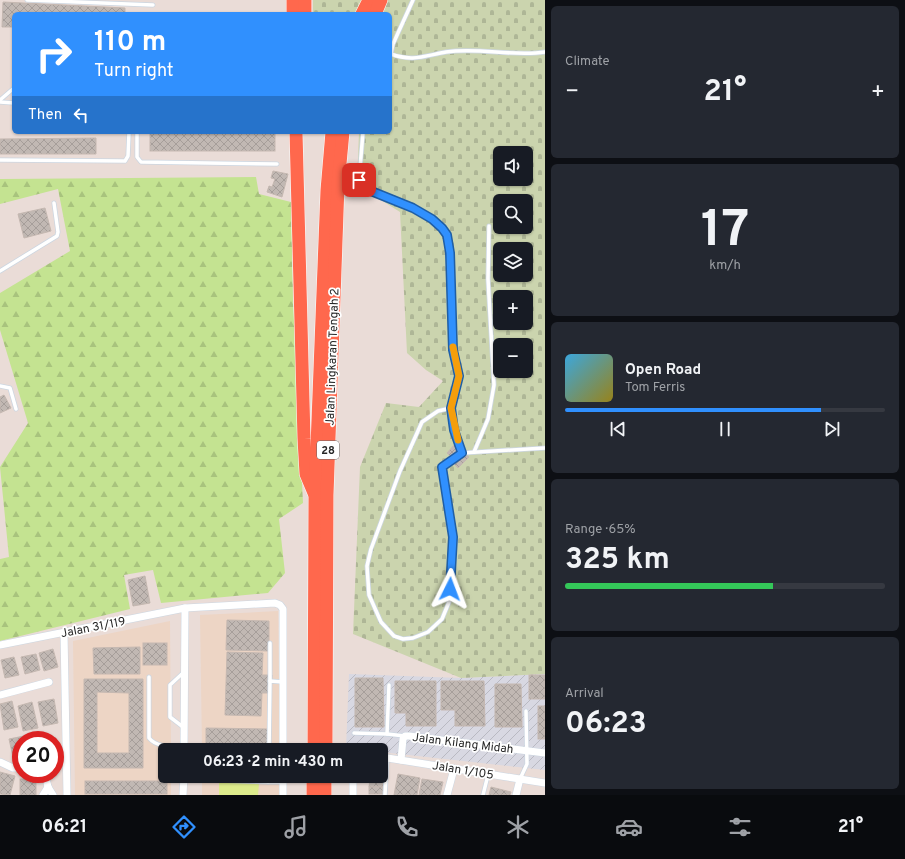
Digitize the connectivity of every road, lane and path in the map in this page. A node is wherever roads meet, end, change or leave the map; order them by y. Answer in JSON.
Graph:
{"nodes":[{"id":1,"x":27,"y":0,"type":"edge"},
{"id":2,"x":293,"y":0,"type":"edge"},
{"id":3,"x":305,"y":0,"type":"edge"},
{"id":4,"x":369,"y":0,"type":"edge"},
{"id":5,"x":381,"y":0,"type":"edge"},
{"id":6,"x":413,"y":0,"type":"edge"},
{"id":7,"x":153,"y":5,"type":"dead end"},
{"id":8,"x":293,"y":12,"type":"edge"},
{"id":9,"x":305,"y":12,"type":"edge"},
{"id":10,"x":363,"y":12,"type":"edge"},
{"id":11,"x":376,"y":12,"type":"edge"},
{"id":12,"x":392,"y":49,"type":"edge"},
{"id":13,"x":545,"y":52,"type":"edge"},
{"id":14,"x":392,"y":54,"type":"edge"},
{"id":15,"x":12,"y":90,"type":"edge"},
{"id":16,"x":0,"y":101,"type":"edge"},
{"id":17,"x":12,"y":102,"type":"edge"},
{"id":18,"x":129,"y":134,"type":"edge"},
{"id":19,"x":138,"y":134,"type":"edge"},
{"id":20,"x":296,"y":134,"type":"edge"},
{"id":21,"x":332,"y":134,"type":"edge"},
{"id":22,"x":342,"y":134,"type":"edge"},
{"id":23,"x":362,"y":134,"type":"edge"},
{"id":24,"x":335,"y":152,"type":"junction"},
{"id":25,"x":0,"y":160,"type":"edge"},
{"id":26,"x":277,"y":164,"type":"dead end"},
{"id":27,"x":54,"y":203,"type":"dead end"},
{"id":28,"x":489,"y":226,"type":"dead end"},
{"id":29,"x":0,"y":271,"type":"edge"},
{"id":30,"x":0,"y":386,"type":"edge"},
{"id":31,"x":451,"y":408,"type":"junction"},
{"id":32,"x":16,"y":409,"type":"dead end"},
{"id":33,"x":545,"y":448,"type":"edge"},
{"id":34,"x":474,"y":452,"type":"junction"},
{"id":35,"x":462,"y":453,"type":"junction"},
{"id":36,"x":316,"y":497,"type":"junction"},
{"id":37,"x":185,"y":608,"type":"junction"},
{"id":38,"x":64,"y":633,"type":"junction"},
{"id":39,"x":270,"y":643,"type":"dead end"},
{"id":40,"x":0,"y":645,"type":"edge"},
{"id":41,"x":185,"y":672,"type":"junction"},
{"id":42,"x":148,"y":677,"type":"dead end"},
{"id":43,"x":270,"y":681,"type":"junction"},
{"id":44,"x":48,"y":682,"type":"dead end"},
{"id":45,"x":283,"y":682,"type":"junction"},
{"id":46,"x":389,"y":685,"type":"dead end"},
{"id":47,"x":0,"y":695,"type":"edge"},
{"id":48,"x":526,"y":711,"type":"dead end"},
{"id":49,"x":184,"y":727,"type":"junction"},
{"id":50,"x":354,"y":733,"type":"dead end"},
{"id":51,"x":387,"y":734,"type":"junction"},
{"id":52,"x":405,"y":736,"type":"junction"},
{"id":53,"x":184,"y":743,"type":"edge"},
{"id":54,"x":269,"y":743,"type":"edge"},
{"id":55,"x":284,"y":743,"type":"edge"},
{"id":56,"x":314,"y":743,"type":"edge"},
{"id":57,"x":326,"y":743,"type":"edge"},
{"id":58,"x":158,"y":744,"type":"edge"},
{"id":59,"x":527,"y":751,"type":"junction"},
{"id":60,"x":545,"y":753,"type":"edge"},
{"id":61,"x":388,"y":758,"type":"edge"},
{"id":62,"x":401,"y":760,"type":"junction"},
{"id":63,"x":0,"y":762,"type":"edge"},
{"id":64,"x":12,"y":768,"type":"edge"},
{"id":65,"x":454,"y":769,"type":"junction"},
{"id":66,"x":488,"y":775,"type":"junction"},
{"id":67,"x":520,"y":779,"type":"junction"},
{"id":68,"x":47,"y":783,"type":"edge"},
{"id":69,"x":184,"y":783,"type":"edge"},
{"id":70,"x":283,"y":783,"type":"edge"},
{"id":71,"x":313,"y":783,"type":"edge"},
{"id":72,"x":325,"y":783,"type":"edge"},
{"id":73,"x":353,"y":783,"type":"edge"},
{"id":74,"x":385,"y":783,"type":"edge"},
{"id":75,"x":545,"y":783,"type":"edge"},
{"id":76,"x":48,"y":787,"type":"junction"},
{"id":77,"x":43,"y":795,"type":"edge"},
{"id":78,"x":53,"y":795,"type":"edge"},
{"id":79,"x":67,"y":795,"type":"edge"},
{"id":80,"x":183,"y":795,"type":"edge"},
{"id":81,"x":283,"y":795,"type":"edge"},
{"id":82,"x":313,"y":795,"type":"edge"},
{"id":83,"x":325,"y":795,"type":"edge"},
{"id":84,"x":353,"y":795,"type":"edge"},
{"id":85,"x":385,"y":795,"type":"edge"},
{"id":86,"x":447,"y":795,"type":"edge"},
{"id":87,"x":483,"y":795,"type":"edge"},
{"id":88,"x":516,"y":795,"type":"edge"}],
"edges":[{"from":1,"to":7,"type":"lane"},
{"from":2,"to":8,"type":"highway"},
{"from":3,"to":9,"type":"highway"},
{"from":4,"to":10,"type":"highway"},
{"from":5,"to":11,"type":"highway"},
{"from":6,"to":12,"type":"lane"},
{"from":13,"to":14,"type":"lane"},
{"from":15,"to":16,"type":"lane"},
{"from":16,"to":17,"type":"lane"},
{"from":18,"to":25,"type":"lane"},
{"from":19,"to":26,"type":"lane"},
{"from":20,"to":36,"type":"highway"},
{"from":21,"to":24,"type":"highway","name":"Jalan Lingkaran Tengah 2","number":"28"},
{"from":22,"to":24,"type":"highway","name":"Jalan Lingkaran Tengah 2","number":"28"},
{"from":23,"to":31,"type":"lane"},
{"from":24,"to":36,"type":"highway","name":"Jalan Lingkaran Tengah 2","number":"28"},
{"from":24,"to":57,"type":"highway","name":"Jalan Lingkaran Tengah 2","number":"28"},
{"from":27,"to":29,"type":"lane"},
{"from":28,"to":34,"type":"lane"},
{"from":30,"to":32,"type":"lane"},
{"from":31,"to":35,"type":"lane"},
{"from":31,"to":35,"type":"lane"},
{"from":33,"to":34,"type":"lane"},
{"from":34,"to":35,"type":"lane"},
{"from":36,"to":56,"type":"highway","name":"Jalan Lingkaran Tengah 2","number":"28"},
{"from":37,"to":38,"type":"street","name":"Jalan 31/119"},
{"from":37,"to":41,"type":"street"},
{"from":37,"to":45,"type":"street","name":"Jalan 31/119"},
{"from":38,"to":40,"type":"street","name":"Jalan 31/119"},
{"from":38,"to":79,"type":"street"},
{"from":39,"to":43,"type":"lane"},
{"from":41,"to":49,"type":"street"},
{"from":41,"to":49,"type":"lane"},
{"from":42,"to":58,"type":"lane"},
{"from":43,"to":45,"type":"lane"},
{"from":43,"to":54,"type":"lane"},
{"from":44,"to":47,"type":"street"},
{"from":45,"to":55,"type":"street"},
{"from":46,"to":51,"type":"lane"},
{"from":48,"to":59,"type":"lane"},
{"from":49,"to":53,"type":"street"},
{"from":50,"to":51,"type":"lane"},
{"from":51,"to":52,"type":"lane"},
{"from":52,"to":59,"type":"street","name":"Jalan Kilang Midah"},
{"from":52,"to":62,"type":"street","name":"Jalan Kilang Midah"},
{"from":59,"to":60,"type":"street","name":"Jalan Kilang Midah"},
{"from":59,"to":67,"type":"lane"},
{"from":61,"to":62,"type":"street","name":"Jalan 1/105"},
{"from":62,"to":65,"type":"street","name":"Jalan 1/105"},
{"from":63,"to":64,"type":"street"},
{"from":65,"to":66,"type":"street","name":"Jalan 1/105"},
{"from":65,"to":86,"type":"street"},
{"from":66,"to":67,"type":"street","name":"Jalan 1/105"},
{"from":66,"to":87,"type":"lane"},
{"from":67,"to":75,"type":"street","name":"Jalan 1/105"},
{"from":67,"to":88,"type":"street"},
{"from":68,"to":76,"type":"street"},
{"from":69,"to":80,"type":"street"},
{"from":70,"to":81,"type":"street"},
{"from":71,"to":82,"type":"highway"},
{"from":72,"to":83,"type":"highway"},
{"from":73,"to":84,"type":"street"},
{"from":74,"to":85,"type":"lane"},
{"from":76,"to":77,"type":"street"},
{"from":76,"to":78,"type":"street"}]}
